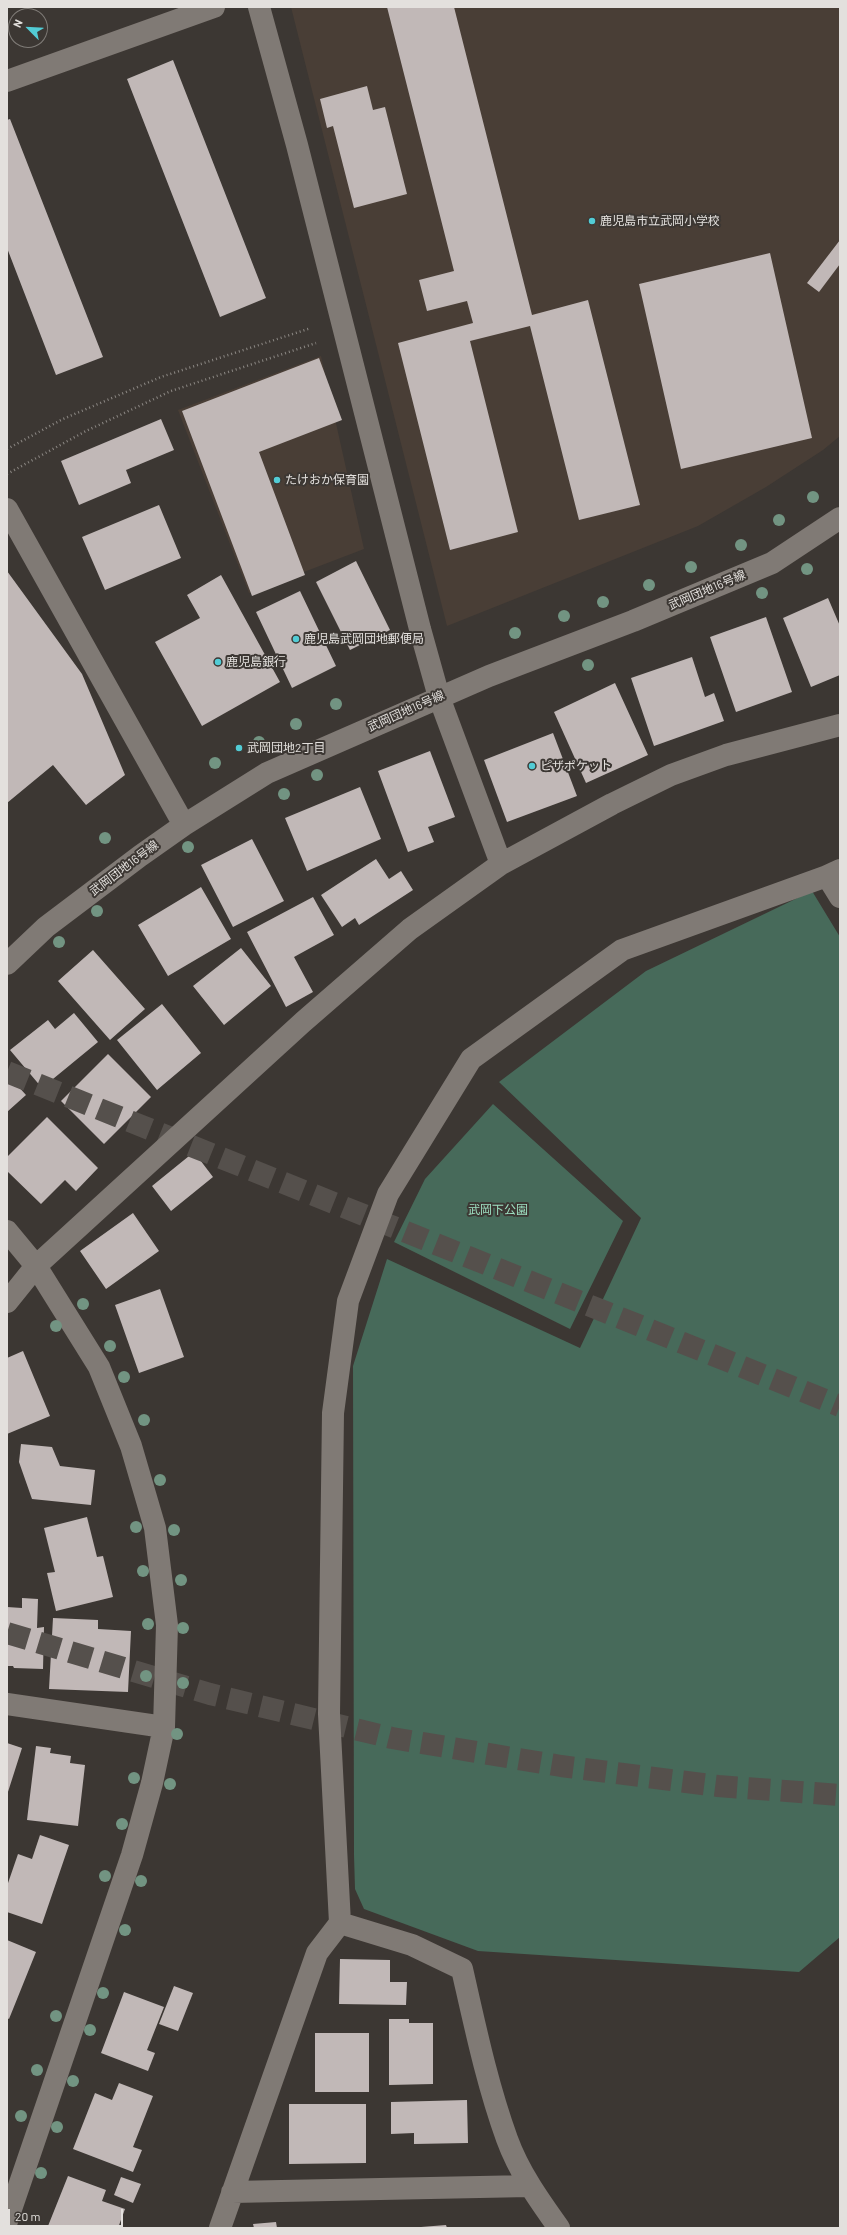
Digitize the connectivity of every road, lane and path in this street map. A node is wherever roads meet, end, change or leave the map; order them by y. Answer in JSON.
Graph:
{"nodes":[{"id":1,"x":214,"y":7,"type":"edge"},
{"id":2,"x":259,"y":7,"type":"edge"},
{"id":3,"x":7,"y":81,"type":"edge"},
{"id":4,"x":318,"y":325,"type":"dead end"},
{"id":5,"x":322,"y":341,"type":"dead end"},
{"id":6,"x":7,"y":448,"type":"edge"},
{"id":7,"x":7,"y":474,"type":"edge"},
{"id":8,"x":7,"y":509,"type":"edge"},
{"id":9,"x":840,"y":518,"type":"edge"},
{"id":10,"x":439,"y":697,"type":"junction"},
{"id":11,"x":840,"y":725,"type":"edge"},
{"id":12,"x":184,"y":825,"type":"junction"},
{"id":13,"x":501,"y":864,"type":"junction"},
{"id":14,"x":834,"y":873,"type":"edge"},
{"id":15,"x":840,"y":897,"type":"edge"},
{"id":16,"x":7,"y":964,"type":"edge"},
{"id":17,"x":7,"y":1231,"type":"edge"},
{"id":18,"x":36,"y":1266,"type":"junction"},
{"id":19,"x":7,"y":1302,"type":"edge"},
{"id":20,"x":7,"y":1704,"type":"edge"},
{"id":21,"x":164,"y":1726,"type":"junction"},
{"id":22,"x":340,"y":1923,"type":"junction"},
{"id":23,"x":529,"y":2186,"type":"junction"},
{"id":24,"x":232,"y":2192,"type":"junction"},
{"id":25,"x":7,"y":2221,"type":"edge"},
{"id":26,"x":220,"y":2228,"type":"edge"},
{"id":27,"x":559,"y":2228,"type":"edge"}],
"edges":[{"from":1,"to":3,"type":"street"},
{"from":2,"to":10,"type":"street"},
{"from":4,"to":6,"type":"path"},
{"from":5,"to":7,"type":"path"},
{"from":8,"to":12,"type":"street"},
{"from":9,"to":10,"type":"street","name":"武岡団地16号線"},
{"from":10,"to":12,"type":"street","name":"武岡団地16号線"},
{"from":10,"to":13,"type":"street"},
{"from":11,"to":13,"type":"street"},
{"from":12,"to":16,"type":"street","name":"武岡団地16号線"},
{"from":13,"to":18,"type":"street"},
{"from":14,"to":15,"type":"street"},
{"from":14,"to":22,"type":"street"},
{"from":17,"to":18,"type":"street"},
{"from":18,"to":19,"type":"street"},
{"from":18,"to":21,"type":"street"},
{"from":20,"to":21,"type":"street"},
{"from":21,"to":25,"type":"street"},
{"from":22,"to":23,"type":"street"},
{"from":22,"to":24,"type":"street"},
{"from":23,"to":24,"type":"street"},
{"from":23,"to":27,"type":"street"},
{"from":24,"to":26,"type":"street"}]}
